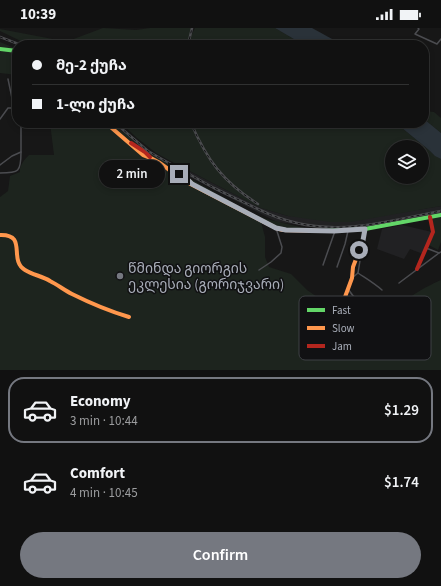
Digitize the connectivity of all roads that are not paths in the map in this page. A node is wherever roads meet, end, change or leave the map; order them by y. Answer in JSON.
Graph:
{"nodes":[{"id":1,"x":418,"y":28,"type":"edge"},
{"id":2,"x":441,"y":39,"type":"edge"},
{"id":3,"x":428,"y":40,"type":"edge"},
{"id":4,"x":429,"y":40,"type":"edge"},
{"id":5,"x":0,"y":49,"type":"edge"},
{"id":6,"x":12,"y":50,"type":"edge"},
{"id":7,"x":8,"y":79,"type":"dead end"},
{"id":8,"x":12,"y":98,"type":"joint"},
{"id":9,"x":12,"y":108,"type":"joint"},
{"id":10,"x":0,"y":119,"type":"edge"},
{"id":11,"x":20,"y":128,"type":"edge"},
{"id":12,"x":112,"y":128,"type":"edge"},
{"id":13,"x":21,"y":152,"type":"junction"},
{"id":14,"x":0,"y":165,"type":"edge"},
{"id":15,"x":0,"y":173,"type":"edge"},
{"id":16,"x":441,"y":215,"type":"edge"},
{"id":17,"x":430,"y":217,"type":"junction"},
{"id":18,"x":276,"y":228,"type":"junction"},
{"id":19,"x":365,"y":229,"type":"junction"},
{"id":20,"x":334,"y":231,"type":"junction"},
{"id":21,"x":348,"y":231,"type":"junction"},
{"id":22,"x":0,"y":235,"type":"edge"},
{"id":23,"x":362,"y":246,"type":"junction"},
{"id":24,"x":426,"y":248,"type":"junction"},
{"id":25,"x":440,"y":252,"type":"edge"},
{"id":26,"x":323,"y":265,"type":"dead end"},
{"id":27,"x":337,"y":267,"type":"dead end"},
{"id":28,"x":417,"y":269,"type":"junction"},
{"id":29,"x":258,"y":270,"type":"dead end"},
{"id":30,"x":358,"y":273,"type":"junction"},
{"id":31,"x":352,"y":278,"type":"junction"},
{"id":32,"x":399,"y":283,"type":"dead end"},
{"id":33,"x":348,"y":289,"type":"junction"},
{"id":34,"x":382,"y":290,"type":"dead end"},
{"id":35,"x":345,"y":296,"type":"edge"},
{"id":36,"x":353,"y":296,"type":"edge"},
{"id":37,"x":129,"y":317,"type":"dead end"}],
"edges":[{"from":1,"to":3,"type":"street"},
{"from":2,"to":4,"type":"street"},
{"from":5,"to":6,"type":"main road"},
{"from":7,"to":8,"type":"street"},
{"from":8,"to":9,"type":"street"},
{"from":9,"to":10,"type":"street"},
{"from":11,"to":13,"type":"street"},
{"from":12,"to":18,"type":"main road"},
{"from":13,"to":14,"type":"street"},
{"from":13,"to":15,"type":"street"},
{"from":16,"to":17,"type":"main road"},
{"from":17,"to":19,"type":"main road"},
{"from":17,"to":24,"type":"main road"},
{"from":18,"to":20,"type":"main road"},
{"from":18,"to":29,"type":"street"},
{"from":19,"to":21,"type":"main road"},
{"from":19,"to":23,"type":"street"},
{"from":20,"to":21,"type":"main road"},
{"from":20,"to":26,"type":"street"},
{"from":21,"to":27,"type":"street"},
{"from":22,"to":37,"type":"main road"},
{"from":23,"to":30,"type":"street"},
{"from":23,"to":31,"type":"main road"},
{"from":24,"to":25,"type":"street"},
{"from":24,"to":28,"type":"main road"},
{"from":25,"to":28,"type":"street"},
{"from":28,"to":32,"type":"street"},
{"from":30,"to":31,"type":"street"},
{"from":30,"to":34,"type":"street"},
{"from":31,"to":33,"type":"main road"},
{"from":33,"to":35,"type":"main road"},
{"from":33,"to":36,"type":"street"}]}
